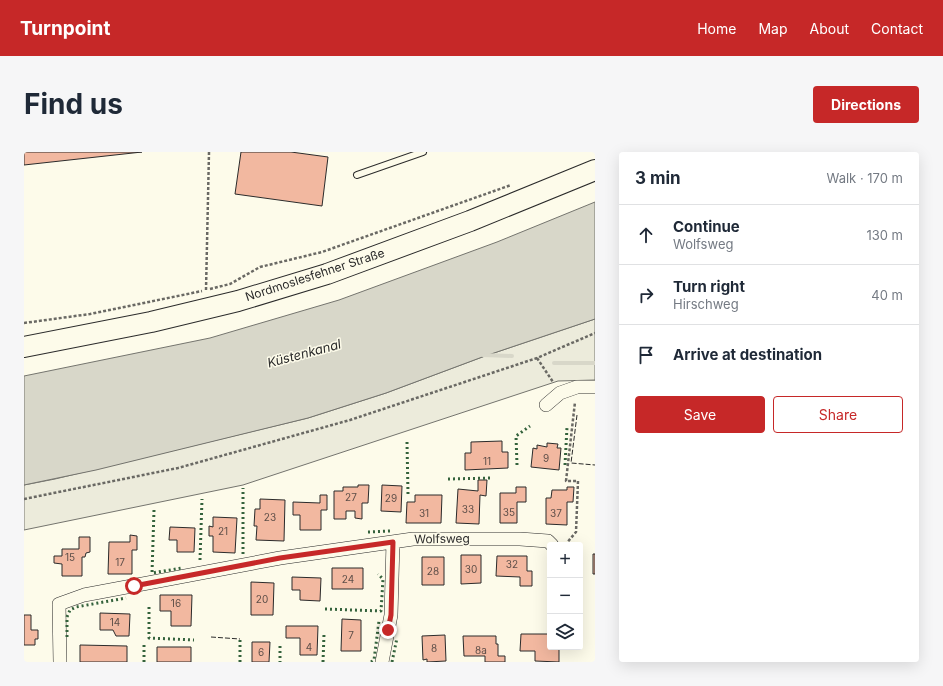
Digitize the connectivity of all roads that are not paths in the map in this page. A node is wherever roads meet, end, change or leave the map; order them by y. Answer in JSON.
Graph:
{"nodes":[{"id":1,"x":424,"y":152,"type":"edge"},
{"id":2,"x":595,"y":170,"type":"edge"},
{"id":3,"x":357,"y":175,"type":"dead end"},
{"id":4,"x":24,"y":347,"type":"edge"},
{"id":5,"x":595,"y":387,"type":"edge"},
{"id":6,"x":546,"y":405,"type":"dead end"},
{"id":7,"x":393,"y":542,"type":"junction"},
{"id":8,"x":548,"y":542,"type":"edge"},
{"id":9,"x":60,"y":662,"type":"edge"},
{"id":10,"x":382,"y":662,"type":"edge"}],
"edges":[{"from":1,"to":3,"type":"lane"},
{"from":2,"to":4,"type":"main road","name":"Nordmoslesfehner Straße"},
{"from":5,"to":6,"type":"street"},
{"from":7,"to":8,"type":"street","name":"Wolfsweg"},
{"from":7,"to":9,"type":"street","name":"Wolfsweg"},
{"from":7,"to":10,"type":"street"}]}
